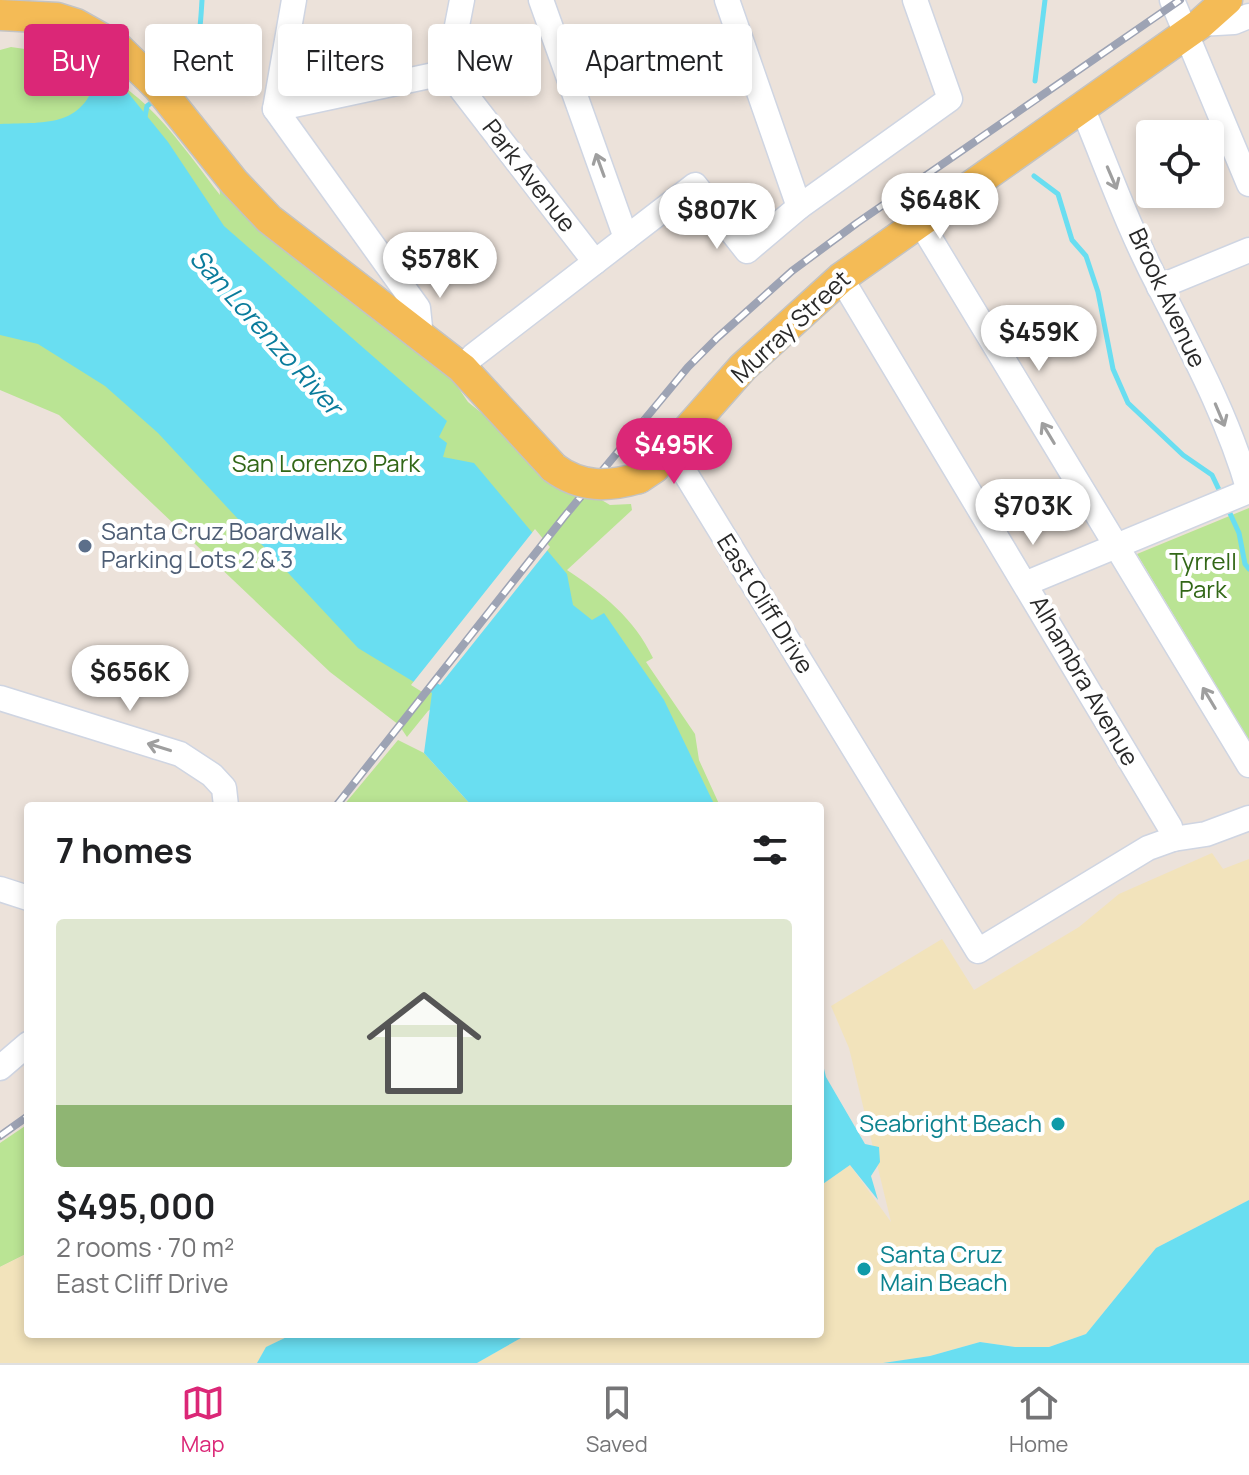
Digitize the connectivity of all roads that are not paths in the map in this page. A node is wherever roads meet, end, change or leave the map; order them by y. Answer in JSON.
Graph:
{"nodes":[{"id":1,"x":294,"y":0,"type":"edge"},
{"id":2,"x":462,"y":0,"type":"edge"},
{"id":3,"x":541,"y":0,"type":"edge"},
{"id":4,"x":727,"y":0,"type":"edge"},
{"id":5,"x":915,"y":0,"type":"edge"},
{"id":6,"x":1227,"y":0,"type":"edge"},
{"id":7,"x":1173,"y":2,"type":"edge"},
{"id":8,"x":0,"y":15,"type":"edge"},
{"id":9,"x":1249,"y":16,"type":"edge"},
{"id":10,"x":457,"y":24,"type":"edge"},
{"id":11,"x":1192,"y":29,"type":"junction"},
{"id":12,"x":428,"y":76,"type":"edge"},
{"id":13,"x":467,"y":96,"type":"edge"},
{"id":14,"x":1082,"y":107,"type":"junction"},
{"id":15,"x":275,"y":109,"type":"junction"},
{"id":16,"x":1249,"y":184,"type":"edge"},
{"id":17,"x":799,"y":207,"type":"junction"},
{"id":18,"x":920,"y":222,"type":"junction"},
{"id":19,"x":626,"y":238,"type":"junction"},
{"id":20,"x":1249,"y":250,"type":"edge"},
{"id":21,"x":595,"y":262,"type":"junction"},
{"id":22,"x":841,"y":278,"type":"junction"},
{"id":23,"x":1159,"y":287,"type":"junction"},
{"id":24,"x":411,"y":329,"type":"junction"},
{"id":25,"x":462,"y":368,"type":"junction"},
{"id":26,"x":671,"y":450,"type":"junction"},
{"id":27,"x":1249,"y":491,"type":"edge"},
{"id":28,"x":1117,"y":548,"type":"junction"},
{"id":29,"x":1027,"y":583,"type":"junction"},
{"id":30,"x":0,"y":698,"type":"edge"},
{"id":31,"x":1249,"y":765,"type":"edge"},
{"id":32,"x":225,"y":797,"type":"edge"},
{"id":33,"x":1249,"y":818,"type":"edge"},
{"id":34,"x":1173,"y":839,"type":"junction"},
{"id":35,"x":0,"y":889,"type":"edge"},
{"id":36,"x":24,"y":897,"type":"edge"},
{"id":37,"x":24,"y":1047,"type":"edge"},
{"id":38,"x":0,"y":1068,"type":"edge"}],
"edges":[{"from":1,"to":15,"type":"street"},
{"from":2,"to":10,"type":"street"},
{"from":19,"to":3,"type":"street","one_way":true},
{"from":4,"to":17,"type":"street"},
{"from":5,"to":17,"type":"street"},
{"from":6,"to":11,"type":"main road","name":"Murray Street"},
{"from":7,"to":11,"type":"street"},
{"from":8,"to":24,"type":"main road"},
{"from":9,"to":11,"type":"street","name":"Murray Street"},
{"from":11,"to":14,"type":"main road","name":"Murray Street"},
{"from":11,"to":16,"type":"street"},
{"from":12,"to":15,"type":"street"},
{"from":13,"to":21,"type":"street","name":"Park Avenue"},
{"from":14,"to":18,"type":"main road","name":"Murray Street"},
{"from":14,"to":23,"type":"street","name":"Brook Avenue","one_way":true},
{"from":15,"to":24,"type":"street"},
{"from":17,"to":19,"type":"street"},
{"from":18,"to":22,"type":"main road","name":"Murray Street"},
{"from":28,"to":18,"type":"street","one_way":true},
{"from":19,"to":21,"type":"street"},
{"from":20,"to":23,"type":"street"},
{"from":21,"to":25,"type":"street"},
{"from":22,"to":26,"type":"main road","name":"Murray Street"},
{"from":22,"to":29,"type":"street","name":"Alhambra Avenue"},
{"from":23,"to":27,"type":"street","name":"Brook Avenue","one_way":true},
{"from":24,"to":25,"type":"main road"},
{"from":25,"to":26,"type":"main road","bridge":true},
{"from":26,"to":34,"type":"street","name":"East Cliff Drive"},
{"from":27,"to":28,"type":"street"},
{"from":28,"to":29,"type":"street"},
{"from":31,"to":28,"type":"street","one_way":true},
{"from":29,"to":34,"type":"street","name":"Alhambra Avenue"},
{"from":32,"to":30,"type":"street","one_way":true},
{"from":33,"to":34,"type":"street","name":"East Cliff Drive"},
{"from":35,"to":36,"type":"street"},
{"from":37,"to":38,"type":"street"}]}
